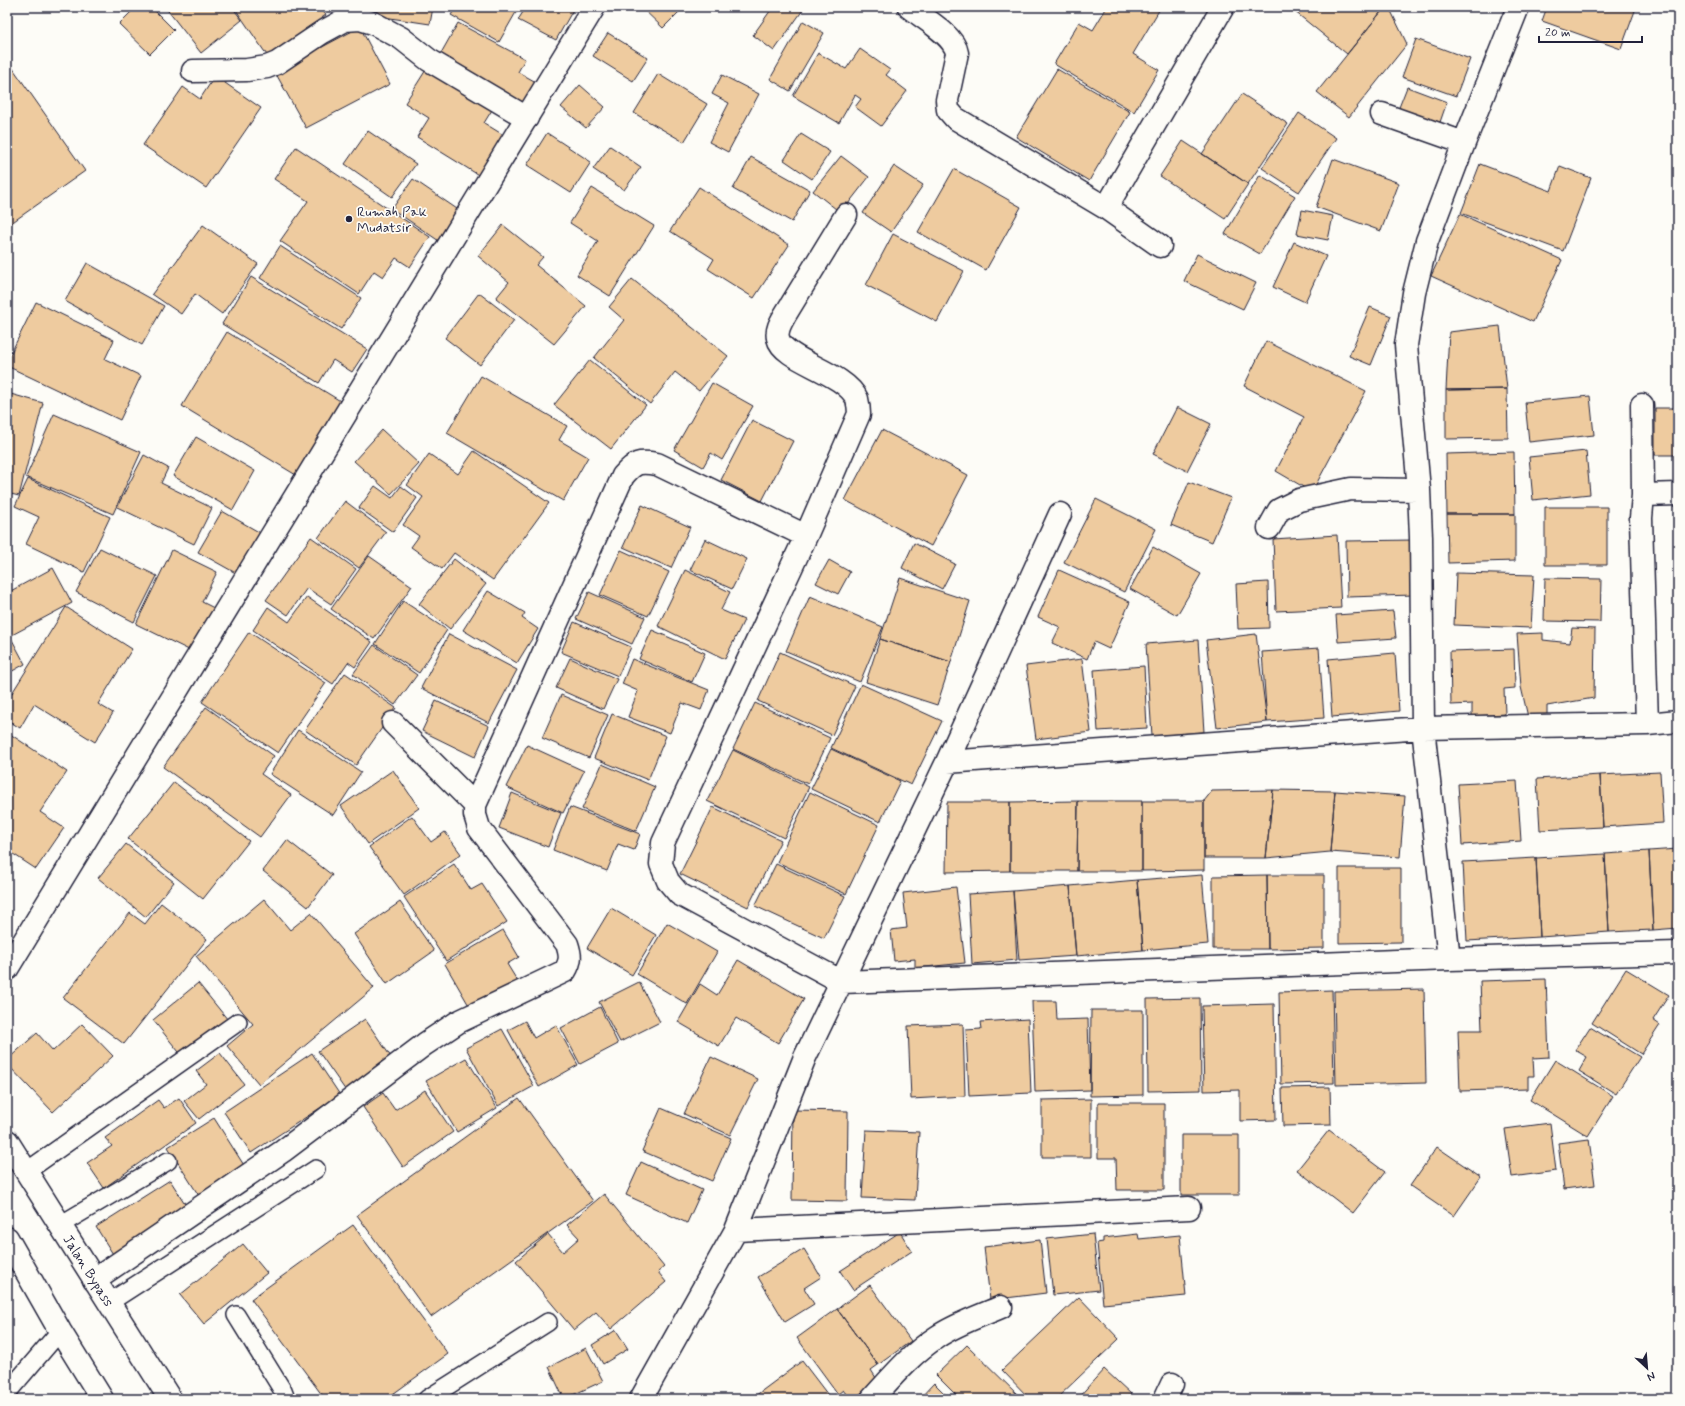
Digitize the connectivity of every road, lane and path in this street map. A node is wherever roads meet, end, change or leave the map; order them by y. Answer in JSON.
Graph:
{"nodes":[{"id":1,"x":594,"y":7,"type":"edge"},
{"id":2,"x":909,"y":7,"type":"edge"},
{"id":3,"x":1223,"y":7,"type":"edge"},
{"id":4,"x":1518,"y":7,"type":"edge"},
{"id":5,"x":193,"y":71,"type":"dead end"},
{"id":6,"x":1382,"y":114,"type":"dead end"},
{"id":7,"x":526,"y":118,"type":"junction"},
{"id":8,"x":1464,"y":143,"type":"junction"},
{"id":9,"x":1106,"y":208,"type":"junction"},
{"id":10,"x":846,"y":215,"type":"dead end"},
{"id":11,"x":1160,"y":246,"type":"dead end"},
{"id":12,"x":1642,"y":405,"type":"dead end"},
{"id":13,"x":1419,"y":490,"type":"junction"},
{"id":14,"x":1678,"y":494,"type":"edge"},
{"id":15,"x":1643,"y":495,"type":"junction"},
{"id":16,"x":1060,"y":514,"type":"dead end"},
{"id":17,"x":1269,"y":528,"type":"dead end"},
{"id":18,"x":806,"y":536,"type":"junction"},
{"id":19,"x":1678,"y":721,"type":"edge"},
{"id":20,"x":393,"y":723,"type":"dead end"},
{"id":21,"x":1647,"y":724,"type":"junction"},
{"id":22,"x":1423,"y":728,"type":"junction"},
{"id":23,"x":948,"y":762,"type":"junction"},
{"id":24,"x":475,"y":805,"type":"junction"},
{"id":25,"x":1678,"y":953,"type":"edge"},
{"id":26,"x":1449,"y":959,"type":"junction"},
{"id":27,"x":7,"y":969,"type":"edge"},
{"id":28,"x":842,"y":982,"type":"junction"},
{"id":29,"x":238,"y":1022,"type":"dead end"},
{"id":30,"x":7,"y":1141,"type":"edge"},
{"id":31,"x":168,"y":1161,"type":"dead end"},
{"id":32,"x":316,"y":1169,"type":"dead end"},
{"id":33,"x":27,"y":1171,"type":"junction"},
{"id":34,"x":1188,"y":1208,"type":"dead end"},
{"id":35,"x":60,"y":1225,"type":"junction"},
{"id":36,"x":736,"y":1230,"type":"junction"},
{"id":37,"x":7,"y":1238,"type":"edge"},
{"id":38,"x":94,"y":1280,"type":"junction"},
{"id":39,"x":108,"y":1303,"type":"junction"},
{"id":40,"x":1001,"y":1307,"type":"dead end"},
{"id":41,"x":236,"y":1315,"type":"dead end"},
{"id":42,"x":548,"y":1322,"type":"dead end"},
{"id":43,"x":60,"y":1331,"type":"junction"},
{"id":44,"x":7,"y":1393,"type":"edge"},
{"id":45,"x":102,"y":1399,"type":"edge"},
{"id":46,"x":170,"y":1399,"type":"edge"},
{"id":47,"x":286,"y":1399,"type":"edge"},
{"id":48,"x":427,"y":1399,"type":"edge"},
{"id":49,"x":641,"y":1399,"type":"edge"},
{"id":50,"x":872,"y":1399,"type":"edge"}],
"edges":[{"from":1,"to":7,"type":"main road"},
{"from":2,"to":9,"type":"main road"},
{"from":3,"to":9,"type":"main road"},
{"from":4,"to":8,"type":"main road"},
{"from":5,"to":7,"type":"main road"},
{"from":6,"to":8,"type":"main road"},
{"from":7,"to":27,"type":"main road"},
{"from":8,"to":13,"type":"main road"},
{"from":9,"to":11,"type":"main road"},
{"from":10,"to":18,"type":"main road"},
{"from":12,"to":15,"type":"main road"},
{"from":13,"to":17,"type":"main road"},
{"from":13,"to":22,"type":"main road"},
{"from":14,"to":15,"type":"main road"},
{"from":15,"to":21,"type":"main road"},
{"from":16,"to":23,"type":"main road"},
{"from":18,"to":24,"type":"main road"},
{"from":18,"to":28,"type":"main road"},
{"from":19,"to":21,"type":"main road"},
{"from":20,"to":24,"type":"main road"},
{"from":21,"to":22,"type":"main road"},
{"from":22,"to":23,"type":"main road"},
{"from":22,"to":26,"type":"main road"},
{"from":23,"to":28,"type":"main road"},
{"from":24,"to":38,"type":"main road"},
{"from":25,"to":26,"type":"main road"},
{"from":26,"to":28,"type":"main road"},
{"from":28,"to":36,"type":"main road"},
{"from":29,"to":33,"type":"lane"},
{"from":30,"to":33,"type":"main road","name":"Jalan Bypass"},
{"from":31,"to":35,"type":"lane"},
{"from":32,"to":39,"type":"lane"},
{"from":33,"to":35,"type":"main road","name":"Jalan Bypass"},
{"from":34,"to":36,"type":"main road"},
{"from":35,"to":38,"type":"main road","name":"Jalan Bypass"},
{"from":36,"to":49,"type":"main road"},
{"from":37,"to":43,"type":"main road"},
{"from":38,"to":39,"type":"main road","name":"Jalan Bypass"},
{"from":39,"to":46,"type":"main road","name":"Jalan Bypass"},
{"from":40,"to":50,"type":"main road"},
{"from":41,"to":47,"type":"lane"},
{"from":42,"to":48,"type":"lane"},
{"from":43,"to":44,"type":"lane"},
{"from":43,"to":45,"type":"main road"}]}
